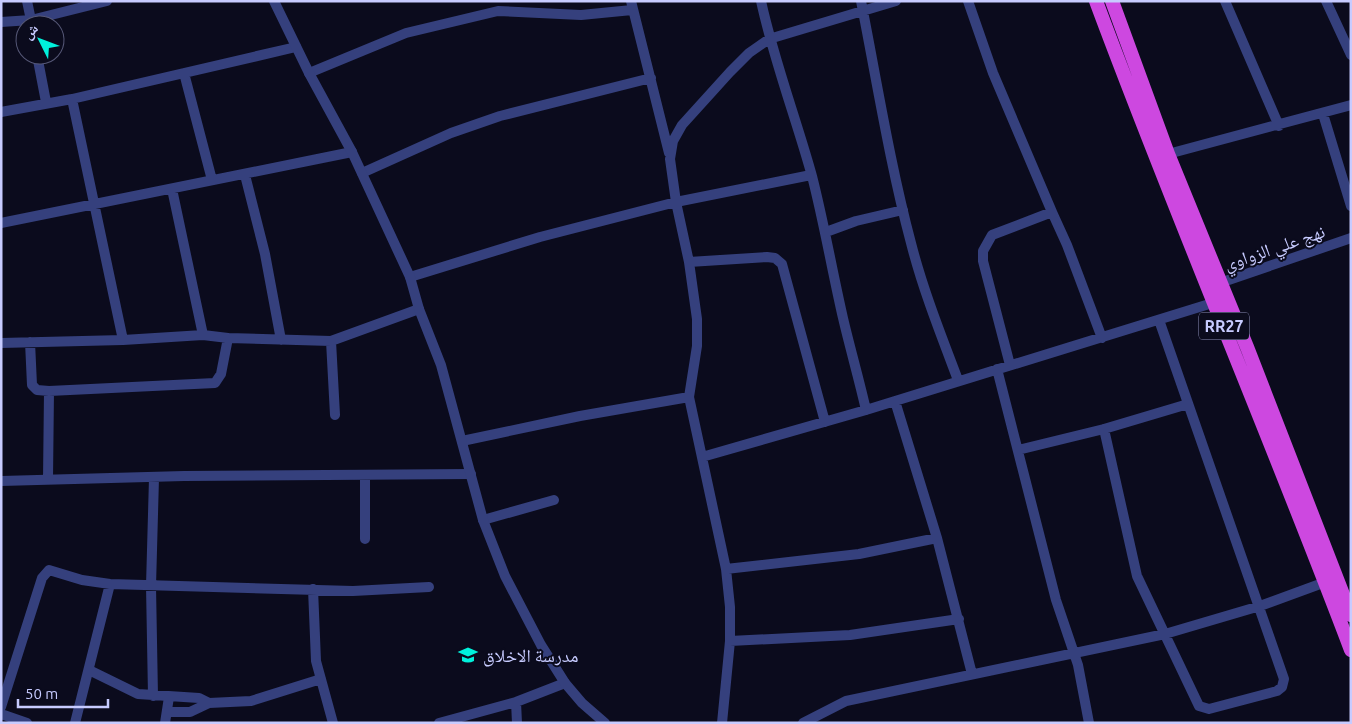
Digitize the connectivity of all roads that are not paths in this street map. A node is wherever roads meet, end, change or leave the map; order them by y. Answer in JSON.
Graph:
{"nodes":[{"id":1,"x":27,"y":1,"type":"edge"},
{"id":2,"x":108,"y":1,"type":"edge"},
{"id":3,"x":274,"y":1,"type":"edge"},
{"id":4,"x":761,"y":1,"type":"edge"},
{"id":5,"x":896,"y":1,"type":"edge"},
{"id":6,"x":968,"y":1,"type":"edge"},
{"id":7,"x":1096,"y":1,"type":"edge"},
{"id":8,"x":1112,"y":1,"type":"edge"},
{"id":9,"x":1225,"y":1,"type":"edge"},
{"id":10,"x":1326,"y":1,"type":"edge"},
{"id":11,"x":631,"y":6,"type":"edge"},
{"id":12,"x":862,"y":6,"type":"edge"},
{"id":13,"x":30,"y":15,"type":"edge"},
{"id":14,"x":57,"y":15,"type":"edge"},
{"id":15,"x":1,"y":22,"type":"edge"},
{"id":16,"x":15,"y":22,"type":"edge"},
{"id":17,"x":769,"y":39,"type":"junction"},
{"id":18,"x":296,"y":47,"type":"junction"},
{"id":19,"x":1351,"y":55,"type":"edge"},
{"id":20,"x":39,"y":65,"type":"edge"},
{"id":21,"x":184,"y":73,"type":"junction"},
{"id":22,"x":310,"y":73,"type":"junction"},
{"id":23,"x":651,"y":78,"type":"junction"},
{"id":24,"x":72,"y":99,"type":"junction"},
{"id":25,"x":46,"y":102,"type":"junction"},
{"id":26,"x":1351,"y":105,"type":"edge"},
{"id":27,"x":1,"y":112,"type":"edge"},
{"id":28,"x":1323,"y":114,"type":"junction"},
{"id":29,"x":1279,"y":126,"type":"junction"},
{"id":30,"x":352,"y":152,"type":"junction"},
{"id":31,"x":1168,"y":154,"type":"junction"},
{"id":32,"x":670,"y":158,"type":"junction"},
{"id":33,"x":362,"y":173,"type":"junction"},
{"id":34,"x":245,"y":175,"type":"junction"},
{"id":35,"x":812,"y":175,"type":"junction"},
{"id":36,"x":212,"y":180,"type":"junction"},
{"id":37,"x":172,"y":189,"type":"junction"},
{"id":38,"x":95,"y":202,"type":"junction"},
{"id":39,"x":676,"y":202,"type":"junction"},
{"id":40,"x":1351,"y":206,"type":"edge"},
{"id":41,"x":903,"y":210,"type":"junction"},
{"id":42,"x":1052,"y":212,"type":"junction"},
{"id":43,"x":1,"y":222,"type":"edge"},
{"id":44,"x":826,"y":232,"type":"junction"},
{"id":45,"x":1351,"y":238,"type":"edge"},
{"id":46,"x":689,"y":262,"type":"junction"},
{"id":47,"x":410,"y":278,"type":"junction"},
{"id":48,"x":1215,"y":285,"type":"junction"},
{"id":49,"x":1221,"y":300,"type":"junction"},
{"id":50,"x":419,"y":309,"type":"junction"},
{"id":51,"x":1159,"y":320,"type":"junction"},
{"id":52,"x":203,"y":335,"type":"junction"},
{"id":53,"x":228,"y":338,"type":"junction"},
{"id":54,"x":1102,"y":338,"type":"junction"},
{"id":55,"x":123,"y":340,"type":"junction"},
{"id":56,"x":281,"y":340,"type":"junction"},
{"id":57,"x":331,"y":341,"type":"junction"},
{"id":58,"x":30,"y":342,"type":"junction"},
{"id":59,"x":1,"y":343,"type":"edge"},
{"id":60,"x":1010,"y":365,"type":"junction"},
{"id":61,"x":996,"y":368,"type":"junction"},
{"id":62,"x":958,"y":380,"type":"junction"},
{"id":63,"x":49,"y":391,"type":"junction"},
{"id":64,"x":689,"y":397,"type":"junction"},
{"id":65,"x":896,"y":401,"type":"junction"},
{"id":66,"x":1188,"y":404,"type":"junction"},
{"id":67,"x":866,"y":410,"type":"junction"},
{"id":68,"x":335,"y":415,"type":"dead end"},
{"id":69,"x":825,"y":422,"type":"junction"},
{"id":70,"x":1104,"y":429,"type":"junction"},
{"id":71,"x":462,"y":441,"type":"junction"},
{"id":72,"x":1018,"y":450,"type":"junction"},
{"id":73,"x":702,"y":457,"type":"junction"},
{"id":74,"x":471,"y":474,"type":"junction"},
{"id":75,"x":365,"y":475,"type":"junction"},
{"id":76,"x":48,"y":478,"type":"junction"},
{"id":77,"x":154,"y":478,"type":"junction"},
{"id":78,"x":1,"y":481,"type":"edge"},
{"id":79,"x":554,"y":500,"type":"dead end"},
{"id":80,"x":483,"y":520,"type":"junction"},
{"id":81,"x":938,"y":538,"type":"junction"},
{"id":82,"x":365,"y":539,"type":"dead end"},
{"id":83,"x":726,"y":569,"type":"junction"},
{"id":84,"x":1331,"y":580,"type":"junction"},
{"id":85,"x":110,"y":584,"type":"junction"},
{"id":86,"x":151,"y":586,"type":"junction"},
{"id":87,"x":430,"y":587,"type":"dead end"},
{"id":88,"x":313,"y":590,"type":"junction"},
{"id":89,"x":1260,"y":606,"type":"junction"},
{"id":90,"x":1351,"y":615,"type":"edge"},
{"id":91,"x":958,"y":619,"type":"junction"},
{"id":92,"x":1165,"y":634,"type":"junction"},
{"id":93,"x":730,"y":641,"type":"junction"},
{"id":94,"x":1351,"y":650,"type":"edge"},
{"id":95,"x":1074,"y":653,"type":"junction"},
{"id":96,"x":88,"y":670,"type":"junction"},
{"id":97,"x":972,"y":674,"type":"junction"},
{"id":98,"x":320,"y":679,"type":"junction"},
{"id":99,"x":565,"y":683,"type":"junction"},
{"id":100,"x":153,"y":696,"type":"junction"},
{"id":101,"x":169,"y":697,"type":"junction"},
{"id":102,"x":516,"y":702,"type":"junction"},
{"id":103,"x":209,"y":703,"type":"junction"},
{"id":104,"x":1,"y":707,"type":"edge"},
{"id":105,"x":1,"y":714,"type":"edge"},
{"id":106,"x":166,"y":718,"type":"edge"},
{"id":107,"x":27,"y":723,"type":"edge"},
{"id":108,"x":75,"y":723,"type":"edge"},
{"id":109,"x":333,"y":723,"type":"edge"},
{"id":110,"x":439,"y":723,"type":"edge"},
{"id":111,"x":517,"y":723,"type":"edge"},
{"id":112,"x":604,"y":723,"type":"edge"},
{"id":113,"x":722,"y":723,"type":"edge"},
{"id":114,"x":803,"y":723,"type":"edge"},
{"id":115,"x":1089,"y":723,"type":"edge"}],
"edges":[{"from":1,"to":13,"type":"street"},
{"from":2,"to":14,"type":"street"},
{"from":3,"to":18,"type":"street"},
{"from":4,"to":17,"type":"street"},
{"from":5,"to":12,"type":"street"},
{"from":6,"to":42,"type":"street"},
{"from":7,"to":48,"type":"highway","number":"RR27"},
{"from":8,"to":31,"type":"highway","number":"RR27"},
{"from":9,"to":29,"type":"street"},
{"from":10,"to":19,"type":"street"},
{"from":11,"to":22,"type":"street"},
{"from":11,"to":23,"type":"street"},
{"from":12,"to":17,"type":"street"},
{"from":12,"to":41,"type":"street"},
{"from":15,"to":16,"type":"street"},
{"from":17,"to":32,"type":"street"},
{"from":17,"to":35,"type":"street"},
{"from":18,"to":21,"type":"street"},
{"from":18,"to":22,"type":"street"},
{"from":20,"to":25,"type":"street"},
{"from":21,"to":24,"type":"street"},
{"from":21,"to":36,"type":"street"},
{"from":22,"to":30,"type":"street"},
{"from":23,"to":32,"type":"street"},
{"from":23,"to":33,"type":"street"},
{"from":24,"to":25,"type":"street"},
{"from":24,"to":38,"type":"street"},
{"from":25,"to":27,"type":"street"},
{"from":26,"to":28,"type":"street"},
{"from":28,"to":29,"type":"street"},
{"from":28,"to":40,"type":"street"},
{"from":29,"to":31,"type":"street"},
{"from":30,"to":33,"type":"street"},
{"from":30,"to":34,"type":"street"},
{"from":31,"to":48,"type":"highway","number":"RR27"},
{"from":32,"to":39,"type":"street"},
{"from":33,"to":47,"type":"street"},
{"from":34,"to":36,"type":"street"},
{"from":34,"to":56,"type":"street"},
{"from":35,"to":39,"type":"street"},
{"from":35,"to":44,"type":"street"},
{"from":36,"to":37,"type":"street"},
{"from":37,"to":38,"type":"street"},
{"from":37,"to":52,"type":"street"},
{"from":38,"to":43,"type":"street"},
{"from":38,"to":55,"type":"street"},
{"from":39,"to":46,"type":"street"},
{"from":39,"to":47,"type":"street"},
{"from":41,"to":44,"type":"street"},
{"from":41,"to":62,"type":"street"},
{"from":42,"to":54,"type":"street"},
{"from":42,"to":60,"type":"street"},
{"from":44,"to":67,"type":"street"},
{"from":45,"to":48,"type":"street","name":"نهج علي الزواوي"},
{"from":46,"to":64,"type":"street"},
{"from":46,"to":69,"type":"street"},
{"from":47,"to":50,"type":"street"},
{"from":48,"to":49,"type":"highway","number":"RR27"},
{"from":49,"to":51,"type":"street"},
{"from":49,"to":84,"type":"highway","number":"RR27"},
{"from":50,"to":57,"type":"street"},
{"from":50,"to":71,"type":"street"},
{"from":51,"to":54,"type":"street"},
{"from":51,"to":66,"type":"street"},
{"from":52,"to":53,"type":"street"},
{"from":52,"to":55,"type":"street"},
{"from":53,"to":56,"type":"street"},
{"from":53,"to":63,"type":"street"},
{"from":54,"to":60,"type":"street"},
{"from":55,"to":58,"type":"street"},
{"from":56,"to":57,"type":"street"},
{"from":57,"to":68,"type":"street"},
{"from":58,"to":59,"type":"street"},
{"from":58,"to":63,"type":"street"},
{"from":60,"to":61,"type":"street"},
{"from":61,"to":62,"type":"street"},
{"from":61,"to":72,"type":"street"},
{"from":62,"to":65,"type":"street"},
{"from":63,"to":76,"type":"street"},
{"from":64,"to":71,"type":"street"},
{"from":64,"to":73,"type":"street"},
{"from":65,"to":67,"type":"street"},
{"from":65,"to":81,"type":"street"},
{"from":66,"to":70,"type":"street"},
{"from":66,"to":89,"type":"street"},
{"from":67,"to":69,"type":"street"},
{"from":69,"to":73,"type":"street"},
{"from":70,"to":72,"type":"street"},
{"from":70,"to":92,"type":"street"},
{"from":71,"to":74,"type":"street"},
{"from":72,"to":95,"type":"street"},
{"from":73,"to":83,"type":"street"},
{"from":74,"to":75,"type":"street"},
{"from":74,"to":80,"type":"street"},
{"from":75,"to":77,"type":"street"},
{"from":75,"to":82,"type":"street"},
{"from":76,"to":77,"type":"street"},
{"from":76,"to":78,"type":"street"},
{"from":77,"to":86,"type":"street"},
{"from":79,"to":80,"type":"street"},
{"from":80,"to":99,"type":"street"},
{"from":81,"to":83,"type":"street"},
{"from":81,"to":91,"type":"street"},
{"from":83,"to":93,"type":"street"},
{"from":84,"to":89,"type":"street"},
{"from":84,"to":90,"type":"highway","number":"RR27"},
{"from":84,"to":94,"type":"highway","number":"RR27"},
{"from":85,"to":86,"type":"street"},
{"from":85,"to":96,"type":"street"},
{"from":85,"to":104,"type":"street"},
{"from":86,"to":88,"type":"street"},
{"from":86,"to":100,"type":"street"},
{"from":87,"to":88,"type":"street"},
{"from":88,"to":98,"type":"street"},
{"from":89,"to":92,"type":"street"},
{"from":89,"to":92,"type":"street"},
{"from":91,"to":93,"type":"street"},
{"from":91,"to":97,"type":"street"},
{"from":92,"to":95,"type":"street"},
{"from":93,"to":113,"type":"street"},
{"from":95,"to":97,"type":"street"},
{"from":95,"to":115,"type":"street"},
{"from":96,"to":100,"type":"street"},
{"from":96,"to":108,"type":"street"},
{"from":97,"to":114,"type":"street"},
{"from":98,"to":103,"type":"street"},
{"from":98,"to":109,"type":"street"},
{"from":99,"to":102,"type":"street"},
{"from":99,"to":112,"type":"street"},
{"from":100,"to":101,"type":"street"},
{"from":101,"to":103,"type":"street"},
{"from":101,"to":106,"type":"street"},
{"from":102,"to":110,"type":"street"},
{"from":102,"to":111,"type":"street"},
{"from":103,"to":106,"type":"street"},
{"from":105,"to":107,"type":"street"}]}
